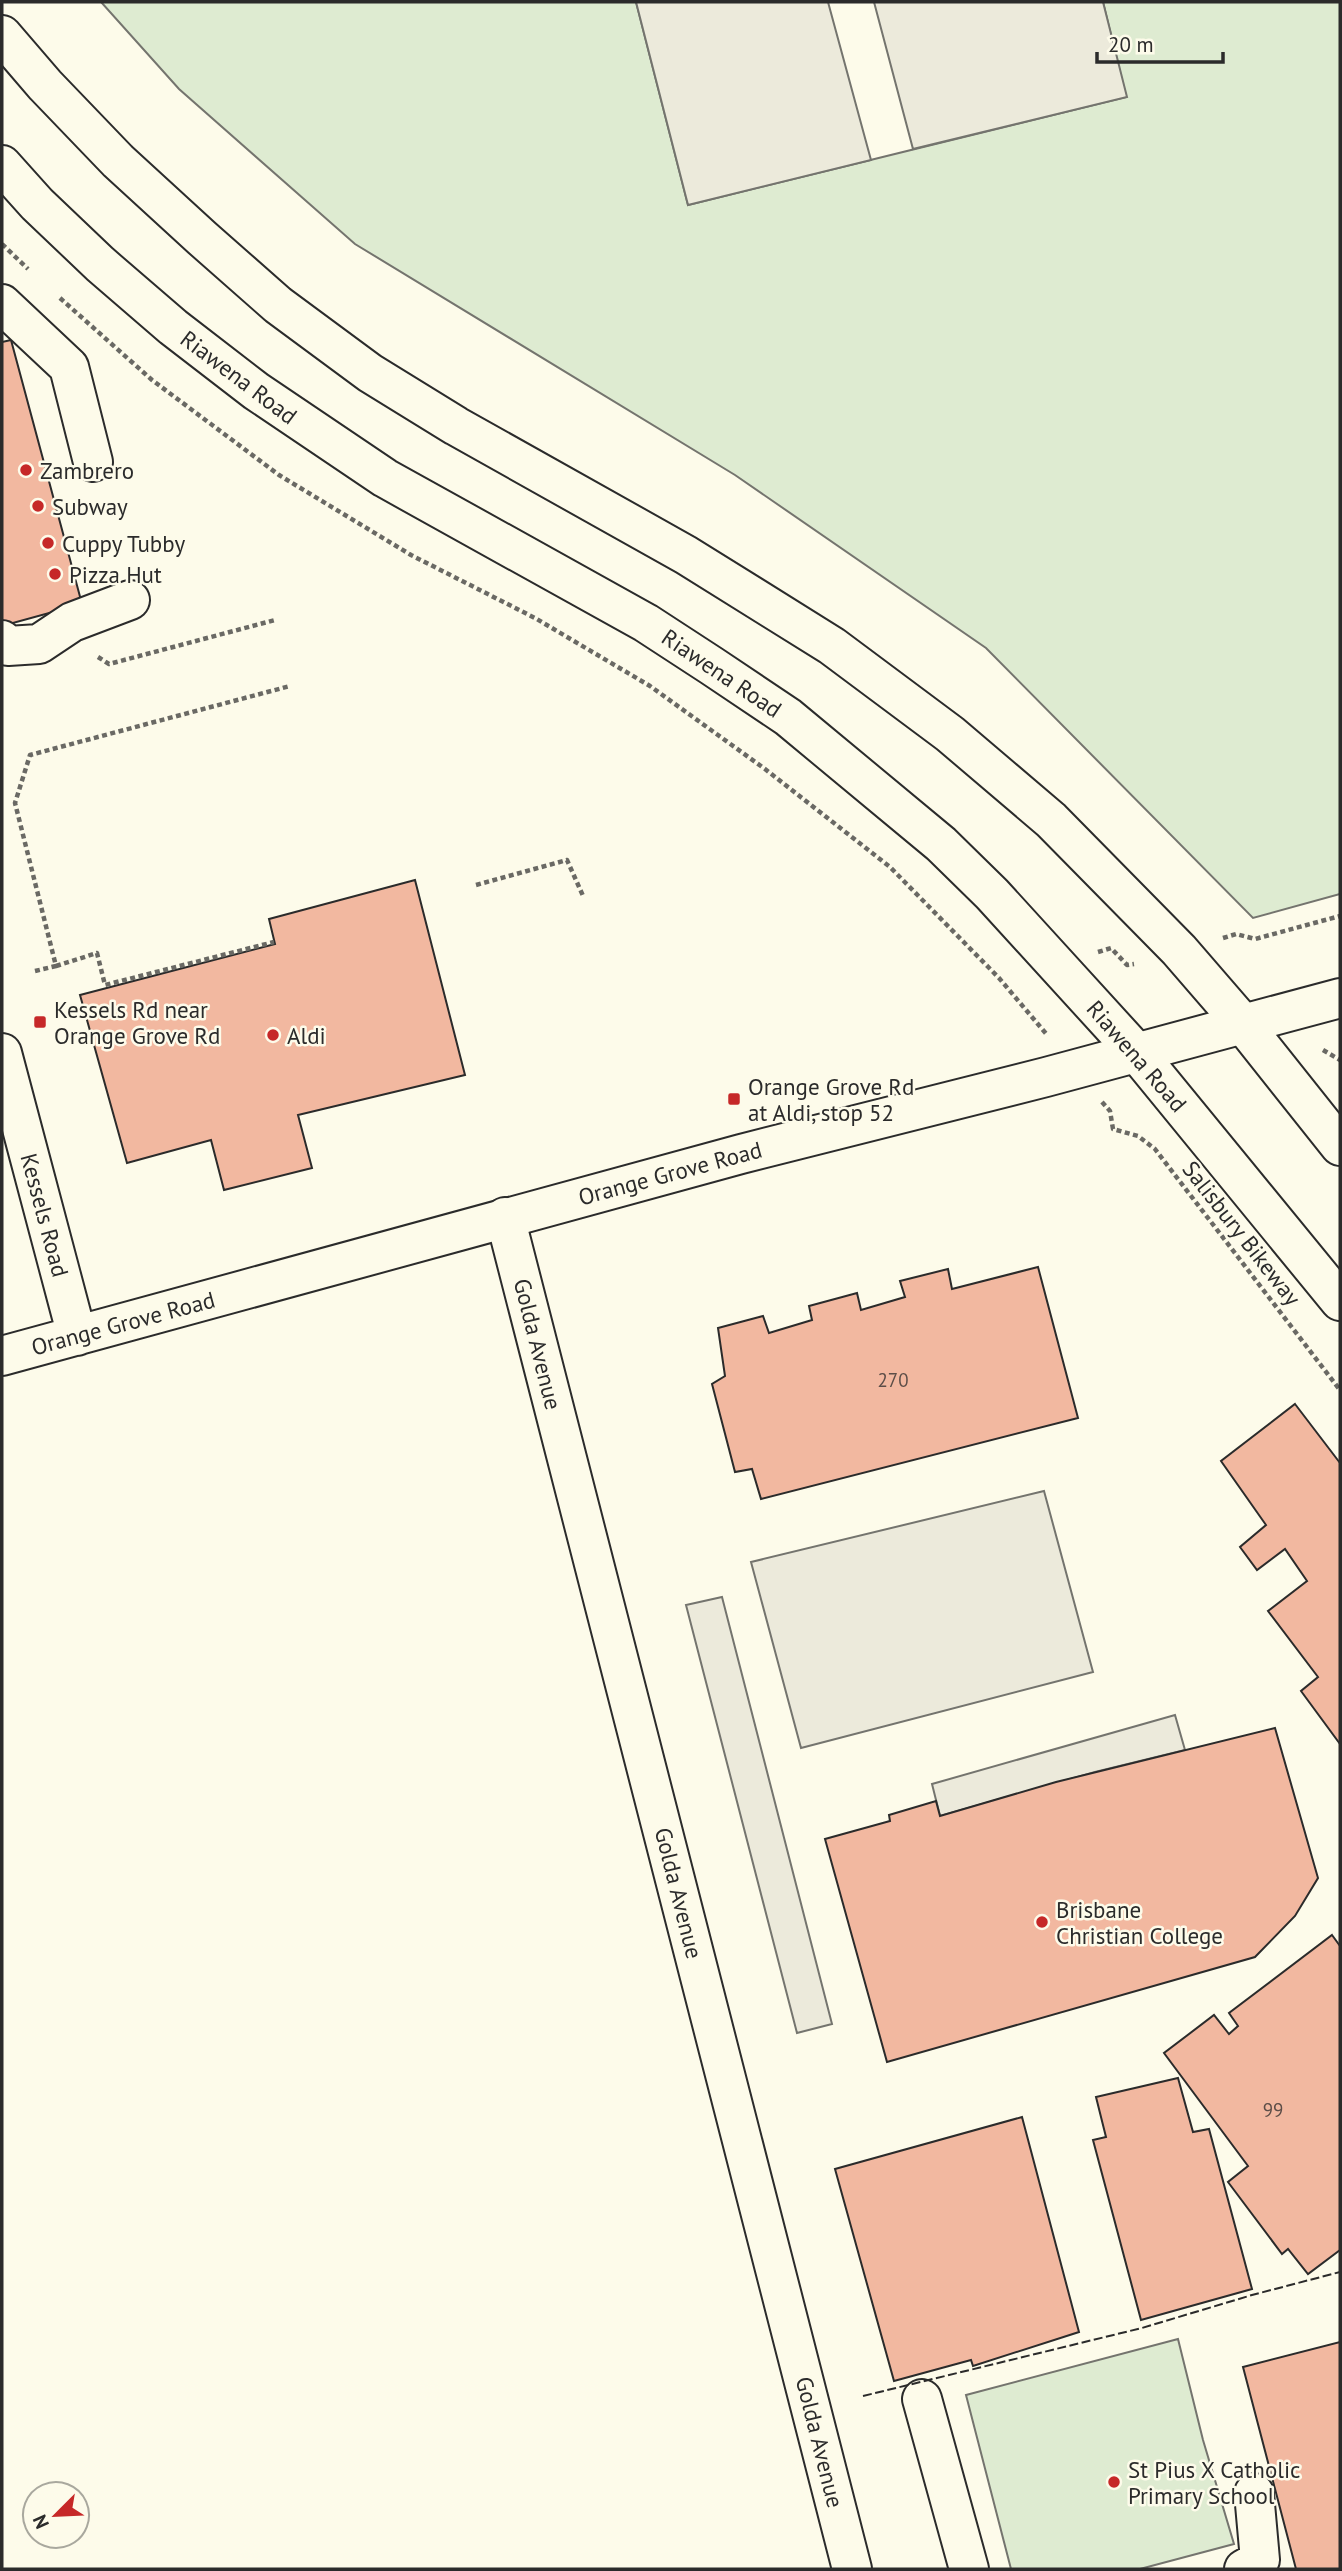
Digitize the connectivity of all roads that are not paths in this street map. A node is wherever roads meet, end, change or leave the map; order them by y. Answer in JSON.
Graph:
{"nodes":[{"id":1,"x":2,"y":35,"type":"edge"},
{"id":2,"x":2,"y":165,"type":"edge"},
{"id":3,"x":2,"y":304,"type":"edge"},
{"id":4,"x":93,"y":462,"type":"dead end"},
{"id":5,"x":130,"y":600,"type":"dead end"},
{"id":6,"x":2,"y":640,"type":"edge"},
{"id":7,"x":1340,"y":998,"type":"edge"},
{"id":8,"x":1243,"y":1024,"type":"junction"},
{"id":9,"x":2,"y":1053,"type":"edge"},
{"id":10,"x":1137,"y":1053,"type":"junction"},
{"id":11,"x":1340,"y":1146,"type":"edge"},
{"id":12,"x":505,"y":1217,"type":"junction"},
{"id":13,"x":1340,"y":1301,"type":"edge"},
{"id":14,"x":77,"y":1336,"type":"junction"},
{"id":15,"x":2,"y":1356,"type":"edge"},
{"id":16,"x":922,"y":2399,"type":"dead end"},
{"id":17,"x":1254,"y":2493,"type":"dead end"},
{"id":18,"x":852,"y":2569,"type":"edge"},
{"id":19,"x":969,"y":2569,"type":"edge"},
{"id":20,"x":1244,"y":2569,"type":"edge"}],
"edges":[{"from":1,"to":8,"type":"main road"},
{"from":2,"to":10,"type":"main road","name":"Riawena Road"},
{"from":3,"to":4,"type":"main road"},
{"from":5,"to":6,"type":"main road"},
{"from":7,"to":8,"type":"main road","name":"Orange Grove Road"},
{"from":8,"to":10,"type":"main road","name":"Orange Grove Road"},
{"from":8,"to":11,"type":"main road"},
{"from":9,"to":14,"type":"main road","name":"Kessels Road"},
{"from":10,"to":12,"type":"main road","name":"Orange Grove Road"},
{"from":10,"to":13,"type":"main road","name":"Riawena Road"},
{"from":12,"to":14,"type":"main road","name":"Orange Grove Road"},
{"from":12,"to":18,"type":"main road","name":"Golda Avenue"},
{"from":14,"to":15,"type":"main road","name":"Orange Grove Road"},
{"from":16,"to":19,"type":"main road"},
{"from":17,"to":20,"type":"main road"}]}
